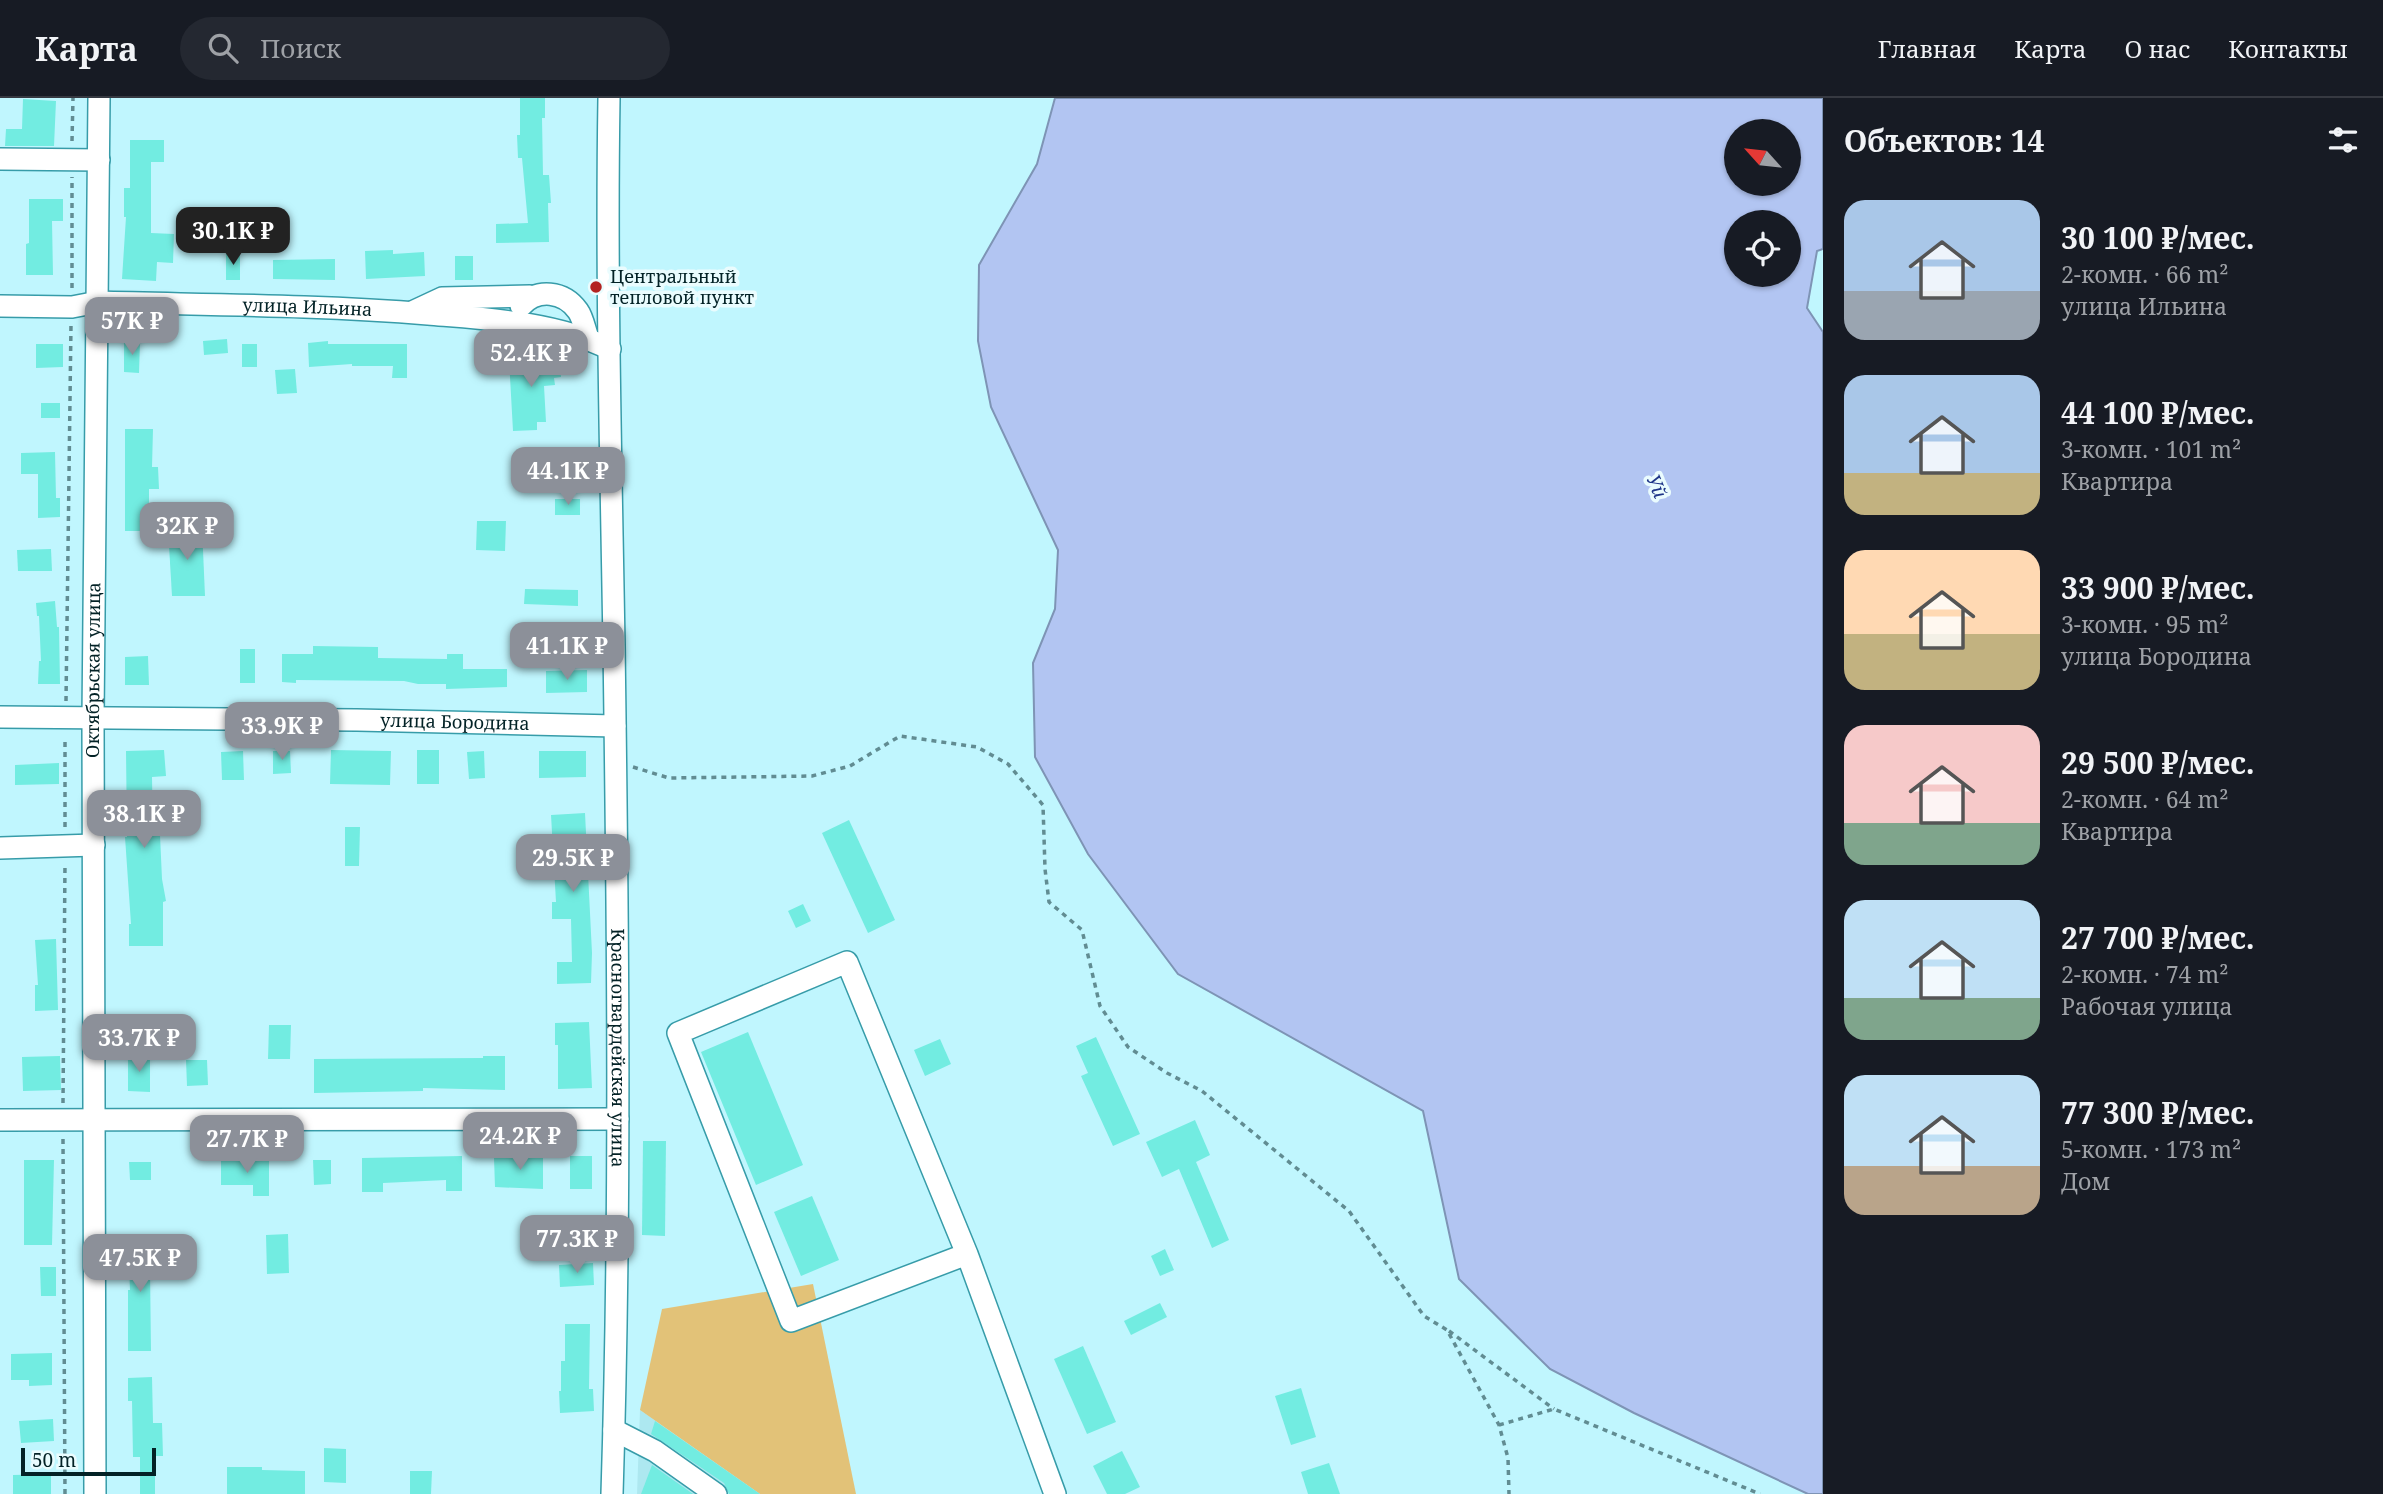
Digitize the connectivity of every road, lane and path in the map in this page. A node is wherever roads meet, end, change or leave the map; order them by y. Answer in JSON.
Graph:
{"nodes":[{"id":1,"x":73,"y":98,"type":"edge"},
{"id":2,"x":99,"y":98,"type":"edge"},
{"id":3,"x":609,"y":98,"type":"edge"},
{"id":4,"x":0,"y":159,"type":"edge"},
{"id":5,"x":72,"y":160,"type":"junction"},
{"id":6,"x":99,"y":160,"type":"junction"},
{"id":7,"x":530,"y":296,"type":"junction"},
{"id":8,"x":97,"y":302,"type":"junction"},
{"id":9,"x":0,"y":306,"type":"edge"},
{"id":10,"x":72,"y":307,"type":"junction"},
{"id":11,"x":410,"y":313,"type":"junction"},
{"id":12,"x":508,"y":320,"type":"junction"},
{"id":13,"x":588,"y":338,"type":"junction"},
{"id":14,"x":610,"y":349,"type":"junction"},
{"id":15,"x":0,"y":718,"type":"edge"},
{"id":16,"x":66,"y":718,"type":"junction"},
{"id":17,"x":93,"y":718,"type":"junction"},
{"id":18,"x":615,"y":726,"type":"junction"},
{"id":19,"x":615,"y":762,"type":"junction"},
{"id":20,"x":94,"y":845,"type":"junction"},
{"id":21,"x":65,"y":846,"type":"junction"},
{"id":22,"x":0,"y":848,"type":"edge"},
{"id":23,"x":618,"y":1119,"type":"junction"},
{"id":24,"x":0,"y":1120,"type":"edge"},
{"id":25,"x":63,"y":1120,"type":"junction"},
{"id":26,"x":96,"y":1120,"type":"junction"},
{"id":27,"x":967,"y":1254,"type":"junction"},
{"id":28,"x":1447,"y":1330,"type":"junction"},
{"id":29,"x":1554,"y":1409,"type":"junction"},
{"id":30,"x":1499,"y":1425,"type":"junction"},
{"id":31,"x":614,"y":1430,"type":"junction"},
{"id":32,"x":65,"y":1494,"type":"edge"},
{"id":33,"x":95,"y":1494,"type":"edge"},
{"id":34,"x":612,"y":1494,"type":"edge"},
{"id":35,"x":716,"y":1494,"type":"edge"},
{"id":36,"x":1055,"y":1494,"type":"edge"},
{"id":37,"x":1509,"y":1494,"type":"edge"},
{"id":38,"x":1760,"y":1494,"type":"edge"}],
"edges":[{"from":1,"to":5,"type":"path"},
{"from":2,"to":6,"type":"street","name":"Октябрьская улица"},
{"from":3,"to":14,"type":"street","name":"Красногвардейская улица"},
{"from":4,"to":5,"type":"street"},
{"from":5,"to":6,"type":"street"},
{"from":5,"to":10,"type":"path"},
{"from":6,"to":8,"type":"street","name":"Октябрьская улица"},
{"from":7,"to":11,"type":"street"},
{"from":7,"to":12,"type":"street"},
{"from":7,"to":13,"type":"street"},
{"from":8,"to":10,"type":"street","name":"улица Ильина"},
{"from":8,"to":11,"type":"street","name":"улица Ильина"},
{"from":8,"to":17,"type":"street","name":"Октябрьская улица"},
{"from":9,"to":10,"type":"street","name":"улица Ильина"},
{"from":10,"to":16,"type":"path"},
{"from":11,"to":12,"type":"street","name":"улица Ильина"},
{"from":12,"to":13,"type":"street","name":"улица Ильина"},
{"from":13,"to":14,"type":"street","name":"улица Ильина"},
{"from":14,"to":18,"type":"street","name":"Красногвардейская улица"},
{"from":15,"to":16,"type":"street","name":"улица Бородина"},
{"from":16,"to":17,"type":"street","name":"улица Бородина"},
{"from":16,"to":21,"type":"path"},
{"from":17,"to":18,"type":"street","name":"улица Бородина"},
{"from":17,"to":20,"type":"street","name":"Октябрьская улица"},
{"from":18,"to":19,"type":"street","name":"Красногвардейская улица"},
{"from":19,"to":23,"type":"street","name":"Красногвардейская улица"},
{"from":19,"to":28,"type":"path"},
{"from":20,"to":21,"type":"street"},
{"from":20,"to":26,"type":"street","name":"Октябрьская улица"},
{"from":21,"to":22,"type":"street"},
{"from":21,"to":25,"type":"path"},
{"from":23,"to":26,"type":"street"},
{"from":23,"to":31,"type":"street","name":"Красногвардейская улица"},
{"from":24,"to":25,"type":"street"},
{"from":25,"to":26,"type":"street"},
{"from":25,"to":32,"type":"path"},
{"from":26,"to":33,"type":"street","name":"Октябрьская улица"},
{"from":27,"to":27,"type":"street"},
{"from":27,"to":36,"type":"street"},
{"from":28,"to":29,"type":"path"},
{"from":28,"to":30,"type":"path"},
{"from":29,"to":30,"type":"path"},
{"from":29,"to":38,"type":"path"},
{"from":30,"to":37,"type":"path"},
{"from":31,"to":34,"type":"street","name":"Красногвардейская улица"},
{"from":31,"to":35,"type":"street"}]}
